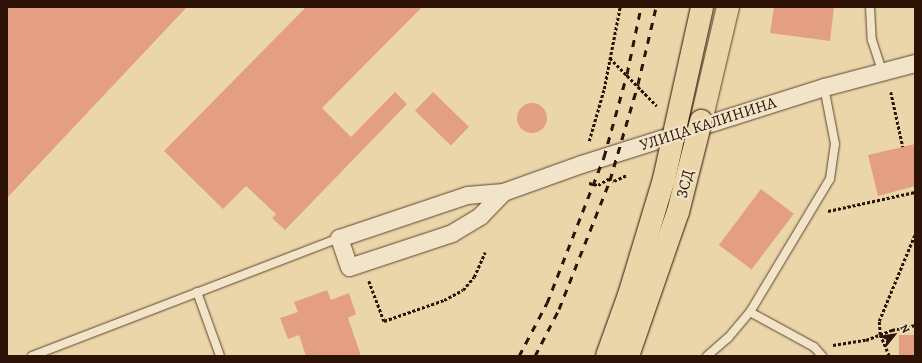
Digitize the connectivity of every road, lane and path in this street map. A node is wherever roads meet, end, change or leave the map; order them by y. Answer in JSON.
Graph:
{"nodes":[{"id":1,"x":620,"y":7,"type":"edge"},
{"id":2,"x":702,"y":7,"type":"edge"},
{"id":3,"x":728,"y":7,"type":"edge"},
{"id":4,"x":870,"y":7,"type":"edge"},
{"id":5,"x":610,"y":58,"type":"junction"},
{"id":6,"x":915,"y":63,"type":"edge"},
{"id":7,"x":882,"y":71,"type":"junction"},
{"id":8,"x":824,"y":87,"type":"junction"},
{"id":9,"x":891,"y":92,"type":"dead end"},
{"id":10,"x":662,"y":111,"type":"dead end"},
{"id":11,"x":903,"y":147,"type":"dead end"},
{"id":12,"x":581,"y":164,"type":"junction"},
{"id":13,"x":627,"y":174,"type":"dead end"},
{"id":14,"x":590,"y":183,"type":"dead end"},
{"id":15,"x":503,"y":192,"type":"junction"},
{"id":16,"x":915,"y":192,"type":"edge"},
{"id":17,"x":808,"y":216,"type":"junction"},
{"id":18,"x":915,"y":234,"type":"edge"},
{"id":19,"x":339,"y":238,"type":"junction"},
{"id":20,"x":485,"y":252,"type":"dead end"},
{"id":21,"x":363,"y":262,"type":"junction"},
{"id":22,"x":197,"y":292,"type":"junction"},
{"id":23,"x":750,"y":312,"type":"junction"},
{"id":24,"x":915,"y":325,"type":"edge"},
{"id":25,"x":880,"y":335,"type":"junction"},
{"id":26,"x":814,"y":347,"type":"junction"},
{"id":27,"x":32,"y":356,"type":"edge"},
{"id":28,"x":220,"y":356,"type":"edge"},
{"id":29,"x":607,"y":356,"type":"edge"},
{"id":30,"x":628,"y":356,"type":"edge"},
{"id":31,"x":706,"y":356,"type":"edge"},
{"id":32,"x":822,"y":356,"type":"edge"},
{"id":33,"x":889,"y":356,"type":"edge"}],
"edges":[{"from":1,"to":5,"type":"path"},
{"from":2,"to":29,"type":"highway","name":"ЗСД","bridge":true},
{"from":3,"to":30,"type":"highway","name":"ЗСД","bridge":true},
{"from":4,"to":7,"type":"lane"},
{"from":5,"to":10,"type":"path"},
{"from":5,"to":12,"type":"path"},
{"from":6,"to":7,"type":"street","name":"УЛИЦА КАЛИНИНА"},
{"from":7,"to":8,"type":"street","name":"УЛИЦА КАЛИНИНА"},
{"from":8,"to":12,"type":"street","name":"УЛИЦА КАЛИНИНА"},
{"from":8,"to":17,"type":"lane"},
{"from":9,"to":11,"type":"path"},
{"from":12,"to":15,"type":"street","name":"УЛИЦА КАЛИНИНА"},
{"from":13,"to":14,"type":"path"},
{"from":15,"to":19,"type":"street","name":"УЛИЦА КАЛИНИНА"},
{"from":15,"to":21,"type":"street","name":"УЛИЦА КАЛИНИНА"},
{"from":16,"to":17,"type":"path"},
{"from":17,"to":23,"type":"lane"},
{"from":18,"to":25,"type":"path"},
{"from":19,"to":21,"type":"street","name":"УЛИЦА КАЛИНИНА"},
{"from":19,"to":22,"type":"lane"},
{"from":20,"to":21,"type":"path"},
{"from":22,"to":27,"type":"lane"},
{"from":22,"to":28,"type":"lane"},
{"from":23,"to":26,"type":"lane"},
{"from":23,"to":31,"type":"lane"},
{"from":24,"to":25,"type":"path"},
{"from":25,"to":26,"type":"path"},
{"from":25,"to":33,"type":"path"},
{"from":26,"to":32,"type":"lane"}]}
